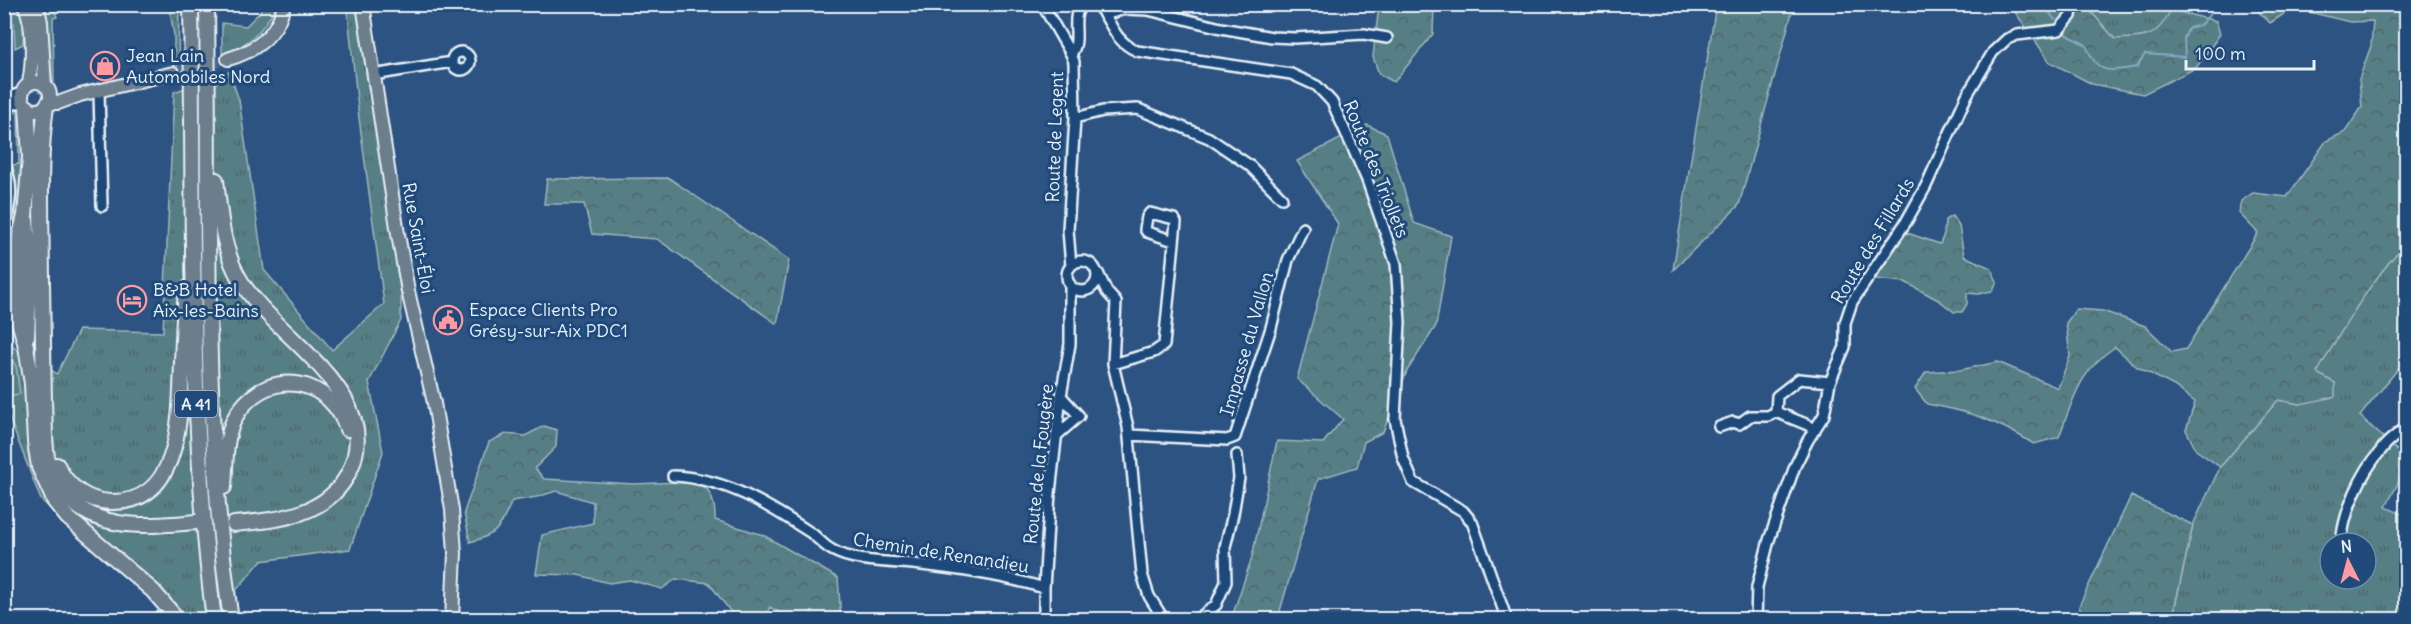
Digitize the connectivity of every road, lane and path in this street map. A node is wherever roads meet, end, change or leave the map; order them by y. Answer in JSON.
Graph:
{"nodes":[{"id":1,"x":24,"y":4,"type":"edge"},
{"id":2,"x":37,"y":4,"type":"edge"},
{"id":3,"x":191,"y":4,"type":"edge"},
{"id":4,"x":207,"y":4,"type":"edge"},
{"id":5,"x":284,"y":4,"type":"edge"},
{"id":6,"x":363,"y":4,"type":"edge"},
{"id":7,"x":1042,"y":4,"type":"edge"},
{"id":8,"x":1083,"y":4,"type":"edge"},
{"id":9,"x":1096,"y":4,"type":"edge"},
{"id":10,"x":2073,"y":4,"type":"edge"},
{"id":11,"x":1104,"y":15,"type":"junction"},
{"id":12,"x":1387,"y":38,"type":"dead end"},
{"id":13,"x":1071,"y":54,"type":"junction"},
{"id":14,"x":228,"y":59,"type":"tunnel mouth"},
{"id":15,"x":452,"y":62,"type":"dead end"},
{"id":16,"x":173,"y":73,"type":"tunnel mouth"},
{"id":17,"x":373,"y":75,"type":"junction"},
{"id":18,"x":99,"y":92,"type":"junction"},
{"id":19,"x":25,"y":96,"type":"junction"},
{"id":20,"x":47,"y":97,"type":"junction"},
{"id":21,"x":4,"y":98,"type":"edge"},
{"id":22,"x":4,"y":108,"type":"edge"},
{"id":23,"x":1075,"y":118,"type":"junction"},
{"id":24,"x":209,"y":130,"type":"junction"},
{"id":25,"x":4,"y":164,"type":"edge"},
{"id":26,"x":193,"y":188,"type":"junction"},
{"id":27,"x":1282,"y":198,"type":"dead end"},
{"id":28,"x":6,"y":205,"type":"edge"},
{"id":29,"x":102,"y":206,"type":"dead end"},
{"id":30,"x":4,"y":228,"type":"edge"},
{"id":31,"x":1303,"y":228,"type":"dead end"},
{"id":32,"x":1174,"y":241,"type":"dead end"},
{"id":33,"x":1070,"y":242,"type":"junction"},
{"id":34,"x":1086,"y":261,"type":"junction"},
{"id":35,"x":1071,"y":266,"type":"junction"},
{"id":36,"x":1098,"y":273,"type":"junction"},
{"id":37,"x":1070,"y":284,"type":"junction"},
{"id":38,"x":1094,"y":286,"type":"junction"},
{"id":39,"x":1083,"y":291,"type":"junction"},
{"id":40,"x":1107,"y":292,"type":"junction"},
{"id":41,"x":1072,"y":313,"type":"junction"},
{"id":42,"x":1113,"y":364,"type":"junction"},
{"id":43,"x":1830,"y":382,"type":"junction"},
{"id":44,"x":1061,"y":396,"type":"junction"},
{"id":45,"x":1776,"y":412,"type":"junction"},
{"id":46,"x":45,"y":425,"type":"junction"},
{"id":47,"x":1719,"y":427,"type":"dead end"},
{"id":48,"x":2406,"y":427,"type":"edge"},
{"id":49,"x":1815,"y":430,"type":"junction"},
{"id":50,"x":1129,"y":435,"type":"junction"},
{"id":51,"x":1056,"y":436,"type":"junction"},
{"id":52,"x":1237,"y":455,"type":"dead end"},
{"id":53,"x":674,"y":476,"type":"dead end"},
{"id":54,"x":47,"y":486,"type":"junction"},
{"id":55,"x":2342,"y":531,"type":"edge"},
{"id":56,"x":221,"y":538,"type":"junction"},
{"id":57,"x":1044,"y":588,"type":"junction"},
{"id":58,"x":178,"y":620,"type":"edge"},
{"id":59,"x":214,"y":620,"type":"edge"},
{"id":60,"x":231,"y":620,"type":"edge"},
{"id":61,"x":452,"y":620,"type":"edge"},
{"id":62,"x":1044,"y":620,"type":"edge"},
{"id":63,"x":1164,"y":620,"type":"edge"},
{"id":64,"x":1196,"y":620,"type":"edge"},
{"id":65,"x":1508,"y":620,"type":"edge"},
{"id":66,"x":1756,"y":620,"type":"edge"}],
"edges":[{"from":1,"to":19,"type":"main road"},
{"from":2,"to":20,"type":"main road"},
{"from":3,"to":26,"type":"highway","number":"A 41"},
{"from":4,"to":24,"type":"highway","number":"A 41"},
{"from":5,"to":14,"type":"main road"},
{"from":6,"to":17,"type":"main road","name":"Rue Saint-Éloi"},
{"from":7,"to":13,"type":"street","name":"Route de Legent"},
{"from":8,"to":13,"type":"street"},
{"from":9,"to":11,"type":"street","name":"Route des Triollets"},
{"from":10,"to":43,"type":"street","name":"Route des Fillards"},
{"from":11,"to":12,"type":"street"},
{"from":11,"to":65,"type":"street","name":"Route des Triollets"},
{"from":13,"to":23,"type":"street","name":"Route de Legent"},
{"from":15,"to":17,"type":"street"},
{"from":16,"to":18,"type":"main road"},
{"from":17,"to":61,"type":"main road","name":"Rue Saint-Éloi"},
{"from":18,"to":20,"type":"main road"},
{"from":18,"to":29,"type":"street"},
{"from":19,"to":20,"type":"main road"},
{"from":19,"to":20,"type":"main road"},
{"from":19,"to":21,"type":"street"},
{"from":19,"to":22,"type":"street"},
{"from":19,"to":54,"type":"highway"},
{"from":20,"to":46,"type":"highway"},
{"from":23,"to":27,"type":"street"},
{"from":23,"to":33,"type":"street","name":"Route de Legent"},
{"from":24,"to":56,"type":"highway","number":"A 41"},
{"from":24,"to":56,"type":"highway"},
{"from":25,"to":28,"type":"street"},
{"from":26,"to":46,"type":"highway"},
{"from":26,"to":59,"type":"highway","number":"A 41"},
{"from":28,"to":30,"type":"street"},
{"from":31,"to":50,"type":"street","name":"Impasse du Vallon"},
{"from":32,"to":42,"type":"street"},
{"from":33,"to":34,"type":"street"},
{"from":33,"to":35,"type":"street","name":"Route de Legent"},
{"from":34,"to":35,"type":"street"},
{"from":34,"to":36,"type":"street"},
{"from":35,"to":37,"type":"street"},
{"from":36,"to":38,"type":"street"},
{"from":36,"to":40,"type":"street"},
{"from":37,"to":39,"type":"street"},
{"from":37,"to":41,"type":"street","name":"Route de la Fougère"},
{"from":38,"to":39,"type":"street"},
{"from":38,"to":40,"type":"street"},
{"from":39,"to":41,"type":"street","name":"Route de la Fougère"},
{"from":40,"to":42,"type":"street"},
{"from":41,"to":44,"type":"street","name":"Route de la Fougère"},
{"from":42,"to":50,"type":"street"},
{"from":43,"to":45,"type":"street"},
{"from":43,"to":49,"type":"street","name":"Route des Fillards"},
{"from":44,"to":51,"type":"street","name":"Route de la Fougère"},
{"from":44,"to":51,"type":"street"},
{"from":45,"to":47,"type":"street"},
{"from":45,"to":49,"type":"street"},
{"from":46,"to":54,"type":"highway"},
{"from":48,"to":55,"type":"street"},
{"from":49,"to":66,"type":"street","name":"Route des Fillards"},
{"from":50,"to":63,"type":"street"},
{"from":51,"to":57,"type":"street","name":"Route de la Fougère"},
{"from":52,"to":64,"type":"street"},
{"from":53,"to":57,"type":"street","name":"Chemin de Renandieu"},
{"from":54,"to":58,"type":"highway"},
{"from":56,"to":60,"type":"highway","number":"A 41"},
{"from":57,"to":62,"type":"street","name":"Route de la Fougère"}]}
